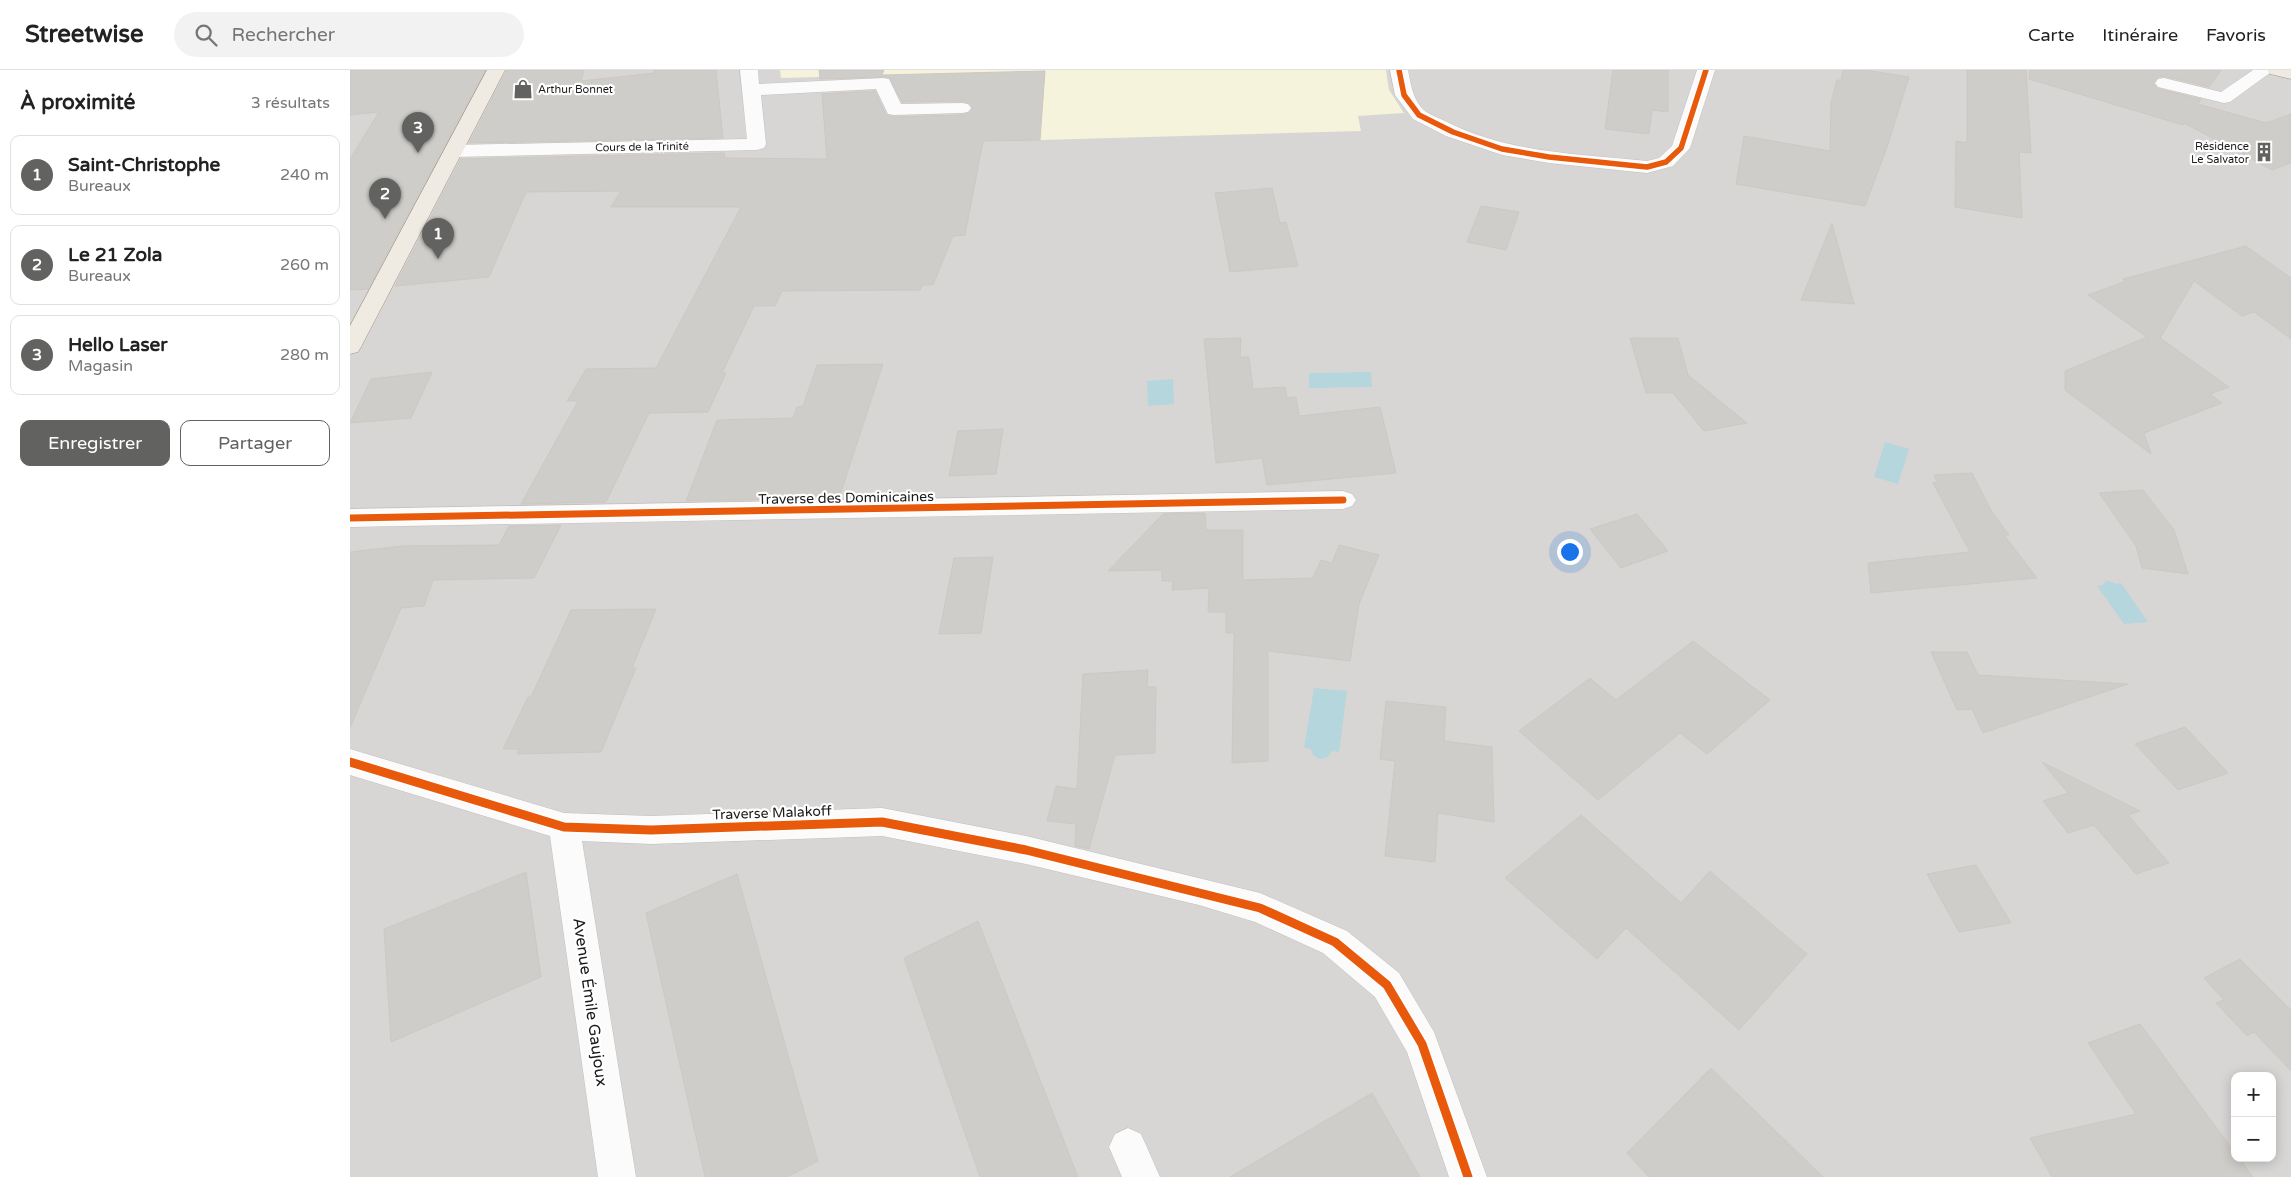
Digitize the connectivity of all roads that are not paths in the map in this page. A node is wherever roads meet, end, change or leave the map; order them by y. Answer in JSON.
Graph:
{"nodes":[{"id":1,"x":496,"y":70,"type":"edge"},
{"id":2,"x":749,"y":70,"type":"edge"},
{"id":3,"x":1399,"y":70,"type":"edge"},
{"id":4,"x":1706,"y":70,"type":"edge"},
{"id":5,"x":2265,"y":70,"type":"edge"},
{"id":6,"x":2276,"y":70,"type":"edge"},
{"id":7,"x":2291,"y":74,"type":"edge"},
{"id":8,"x":2164,"y":83,"type":"dead end"},
{"id":9,"x":751,"y":90,"type":"junction"},
{"id":10,"x":962,"y":108,"type":"dead end"},
{"id":11,"x":453,"y":151,"type":"junction"},
{"id":12,"x":350,"y":347,"type":"edge"},
{"id":13,"x":1343,"y":500,"type":"dead end"},
{"id":14,"x":350,"y":518,"type":"edge"},
{"id":15,"x":350,"y":762,"type":"edge"},
{"id":16,"x":564,"y":827,"type":"junction"},
{"id":17,"x":617,"y":1177,"type":"edge"},
{"id":18,"x":1468,"y":1177,"type":"edge"}],
"edges":[{"from":1,"to":11,"type":"main road"},
{"from":2,"to":9,"type":"street","name":"Cours de la Trinité"},
{"from":3,"to":4,"type":"street"},
{"from":5,"to":8,"type":"street"},
{"from":6,"to":7,"type":"main road"},
{"from":9,"to":10,"type":"street"},
{"from":9,"to":11,"type":"street","name":"Cours de la Trinité"},
{"from":11,"to":12,"type":"main road"},
{"from":13,"to":14,"type":"street","name":"Traverse des Dominicaines"},
{"from":15,"to":16,"type":"street","name":"Traverse Malakoff"},
{"from":16,"to":17,"type":"street","name":"Avenue Émile Gaujoux"},
{"from":16,"to":18,"type":"street","name":"Traverse Malakoff"}]}
